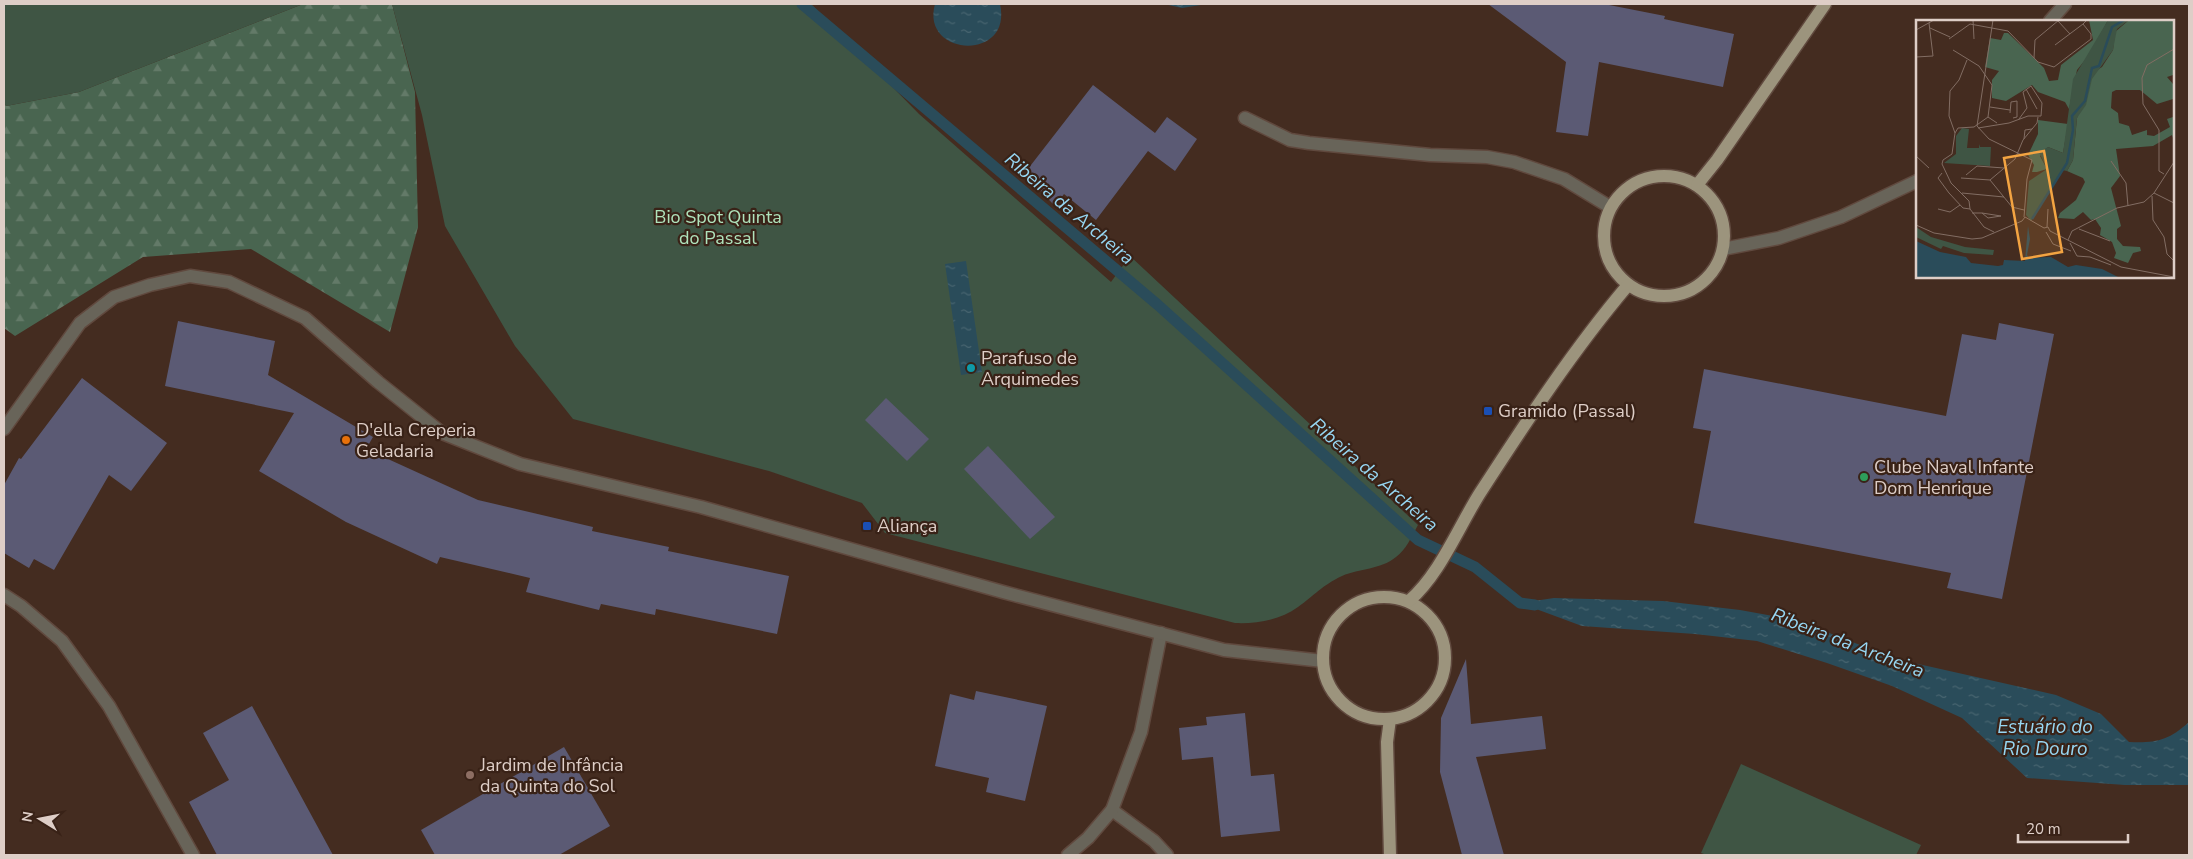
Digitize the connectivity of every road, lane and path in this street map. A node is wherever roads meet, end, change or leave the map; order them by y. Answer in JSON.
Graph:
{"nodes":[{"id":1,"x":1825,"y":4,"type":"edge"},
{"id":2,"x":2065,"y":4,"type":"edge"},
{"id":3,"x":2051,"y":20,"type":"edge"},
{"id":4,"x":1245,"y":118,"type":"dead end"},
{"id":5,"x":1916,"y":181,"type":"edge"},
{"id":6,"x":1697,"y":185,"type":"junction"},
{"id":7,"x":1610,"y":207,"type":"junction"},
{"id":8,"x":1723,"y":249,"type":"junction"},
{"id":9,"x":1628,"y":285,"type":"junction"},
{"id":10,"x":4,"y":429,"type":"edge"},
{"id":11,"x":4,"y":595,"type":"edge"},
{"id":12,"x":1408,"y":601,"type":"junction"},
{"id":13,"x":1161,"y":634,"type":"junction"},
{"id":14,"x":1323,"y":662,"type":"junction"},
{"id":15,"x":1390,"y":719,"type":"junction"},
{"id":16,"x":1112,"y":810,"type":"junction"},
{"id":17,"x":193,"y":855,"type":"edge"},
{"id":18,"x":1068,"y":855,"type":"edge"},
{"id":19,"x":1167,"y":855,"type":"edge"},
{"id":20,"x":1390,"y":855,"type":"edge"}],
"edges":[{"from":1,"to":6,"type":"main road"},
{"from":2,"to":3,"type":"street"},
{"from":4,"to":7,"type":"street"},
{"from":5,"to":8,"type":"street"},
{"from":6,"to":7,"type":"main road"},
{"from":6,"to":8,"type":"main road"},
{"from":7,"to":9,"type":"main road"},
{"from":8,"to":9,"type":"main road"},
{"from":9,"to":12,"type":"main road"},
{"from":10,"to":13,"type":"street"},
{"from":11,"to":17,"type":"street"},
{"from":12,"to":14,"type":"main road"},
{"from":12,"to":15,"type":"main road"},
{"from":13,"to":14,"type":"street"},
{"from":13,"to":16,"type":"street"},
{"from":14,"to":15,"type":"main road"},
{"from":15,"to":20,"type":"main road"},
{"from":16,"to":18,"type":"street"},
{"from":16,"to":19,"type":"street"}]}
